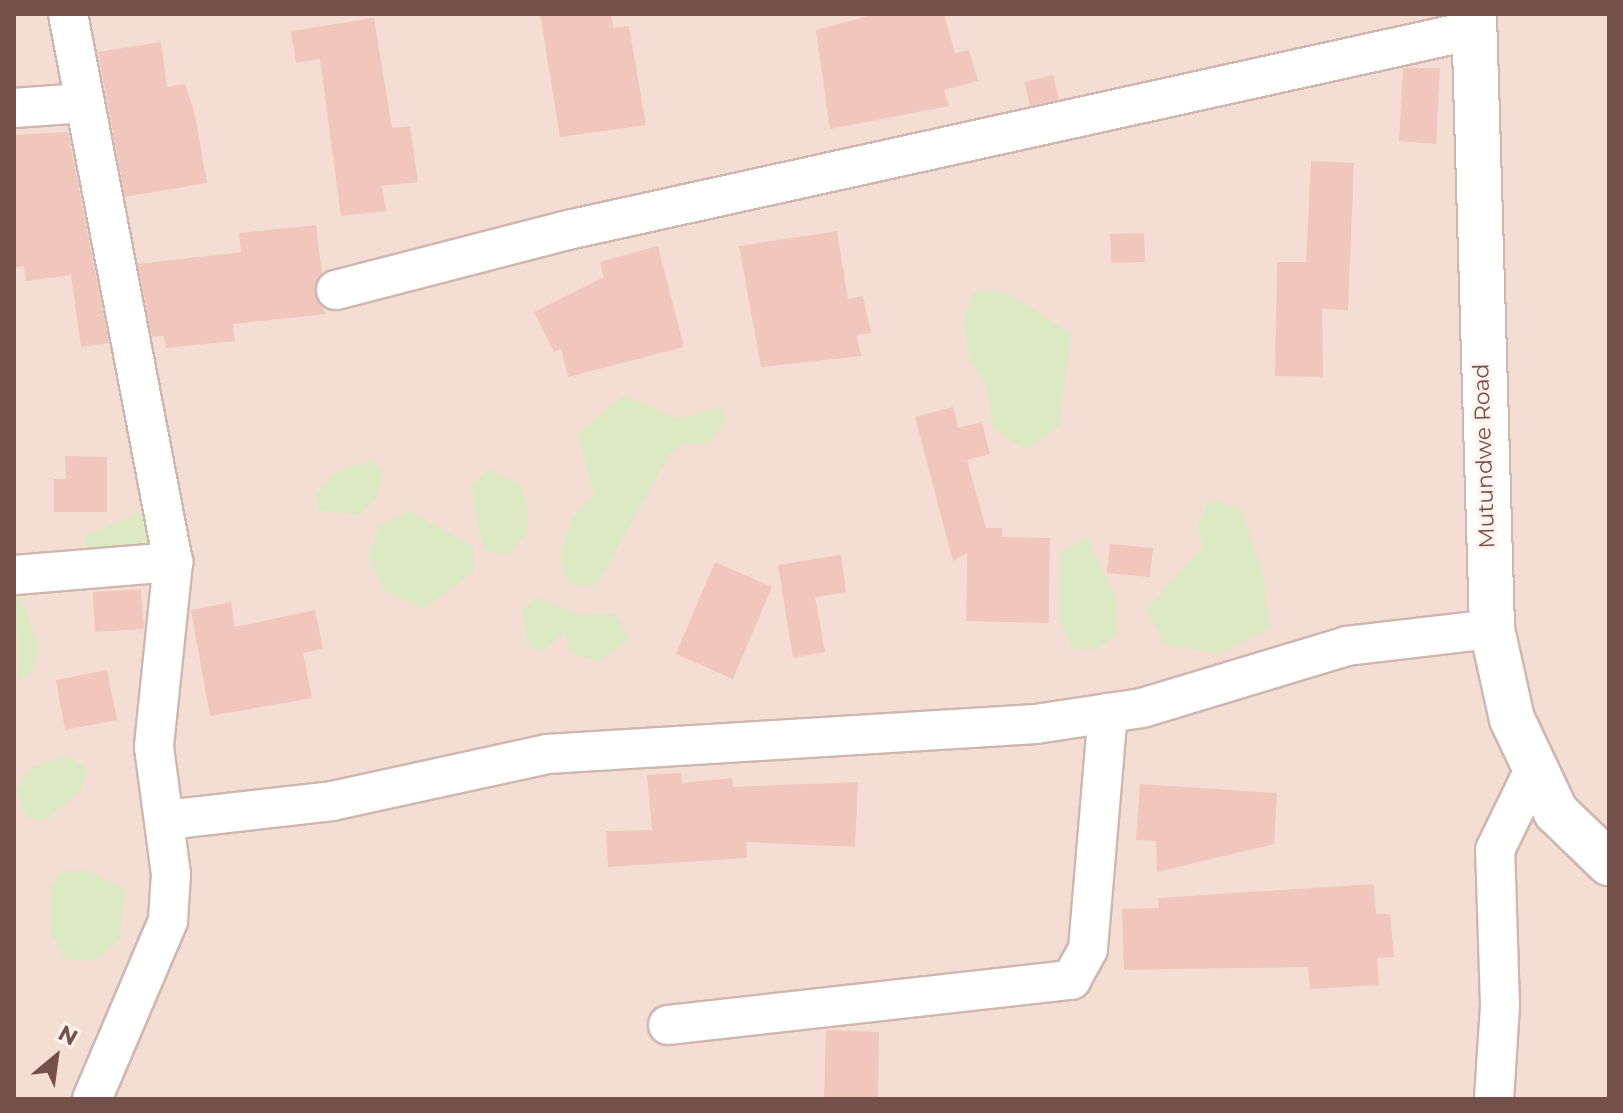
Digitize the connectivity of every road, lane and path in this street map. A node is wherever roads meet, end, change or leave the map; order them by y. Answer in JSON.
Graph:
{"nodes":[{"id":1,"x":68,"y":14,"type":"edge"},
{"id":2,"x":1474,"y":22,"type":"edge"},
{"id":3,"x":83,"y":103,"type":"junction"},
{"id":4,"x":14,"y":108,"type":"edge"},
{"id":5,"x":336,"y":290,"type":"dead end"},
{"id":6,"x":173,"y":562,"type":"junction"},
{"id":7,"x":14,"y":575,"type":"edge"},
{"id":8,"x":1492,"y":629,"type":"junction"},
{"id":9,"x":1108,"y":713,"type":"junction"},
{"id":10,"x":1536,"y":766,"type":"junction"},
{"id":11,"x":166,"y":820,"type":"junction"},
{"id":12,"x":1609,"y":863,"type":"edge"},
{"id":13,"x":668,"y":1025,"type":"dead end"},
{"id":14,"x":92,"y":1099,"type":"edge"},
{"id":15,"x":1494,"y":1099,"type":"edge"}],
"edges":[{"from":1,"to":3,"type":"street"},
{"from":2,"to":5,"type":"street"},
{"from":2,"to":8,"type":"main road","name":"Mutundwe Road"},
{"from":3,"to":4,"type":"street"},
{"from":3,"to":6,"type":"street"},
{"from":6,"to":7,"type":"street"},
{"from":6,"to":11,"type":"street"},
{"from":8,"to":9,"type":"street"},
{"from":8,"to":10,"type":"main road","name":"Mutundwe Road"},
{"from":9,"to":11,"type":"street"},
{"from":9,"to":13,"type":"street"},
{"from":10,"to":12,"type":"main road","name":"Mutundwe Road"},
{"from":10,"to":15,"type":"street"},
{"from":11,"to":14,"type":"street"}]}
